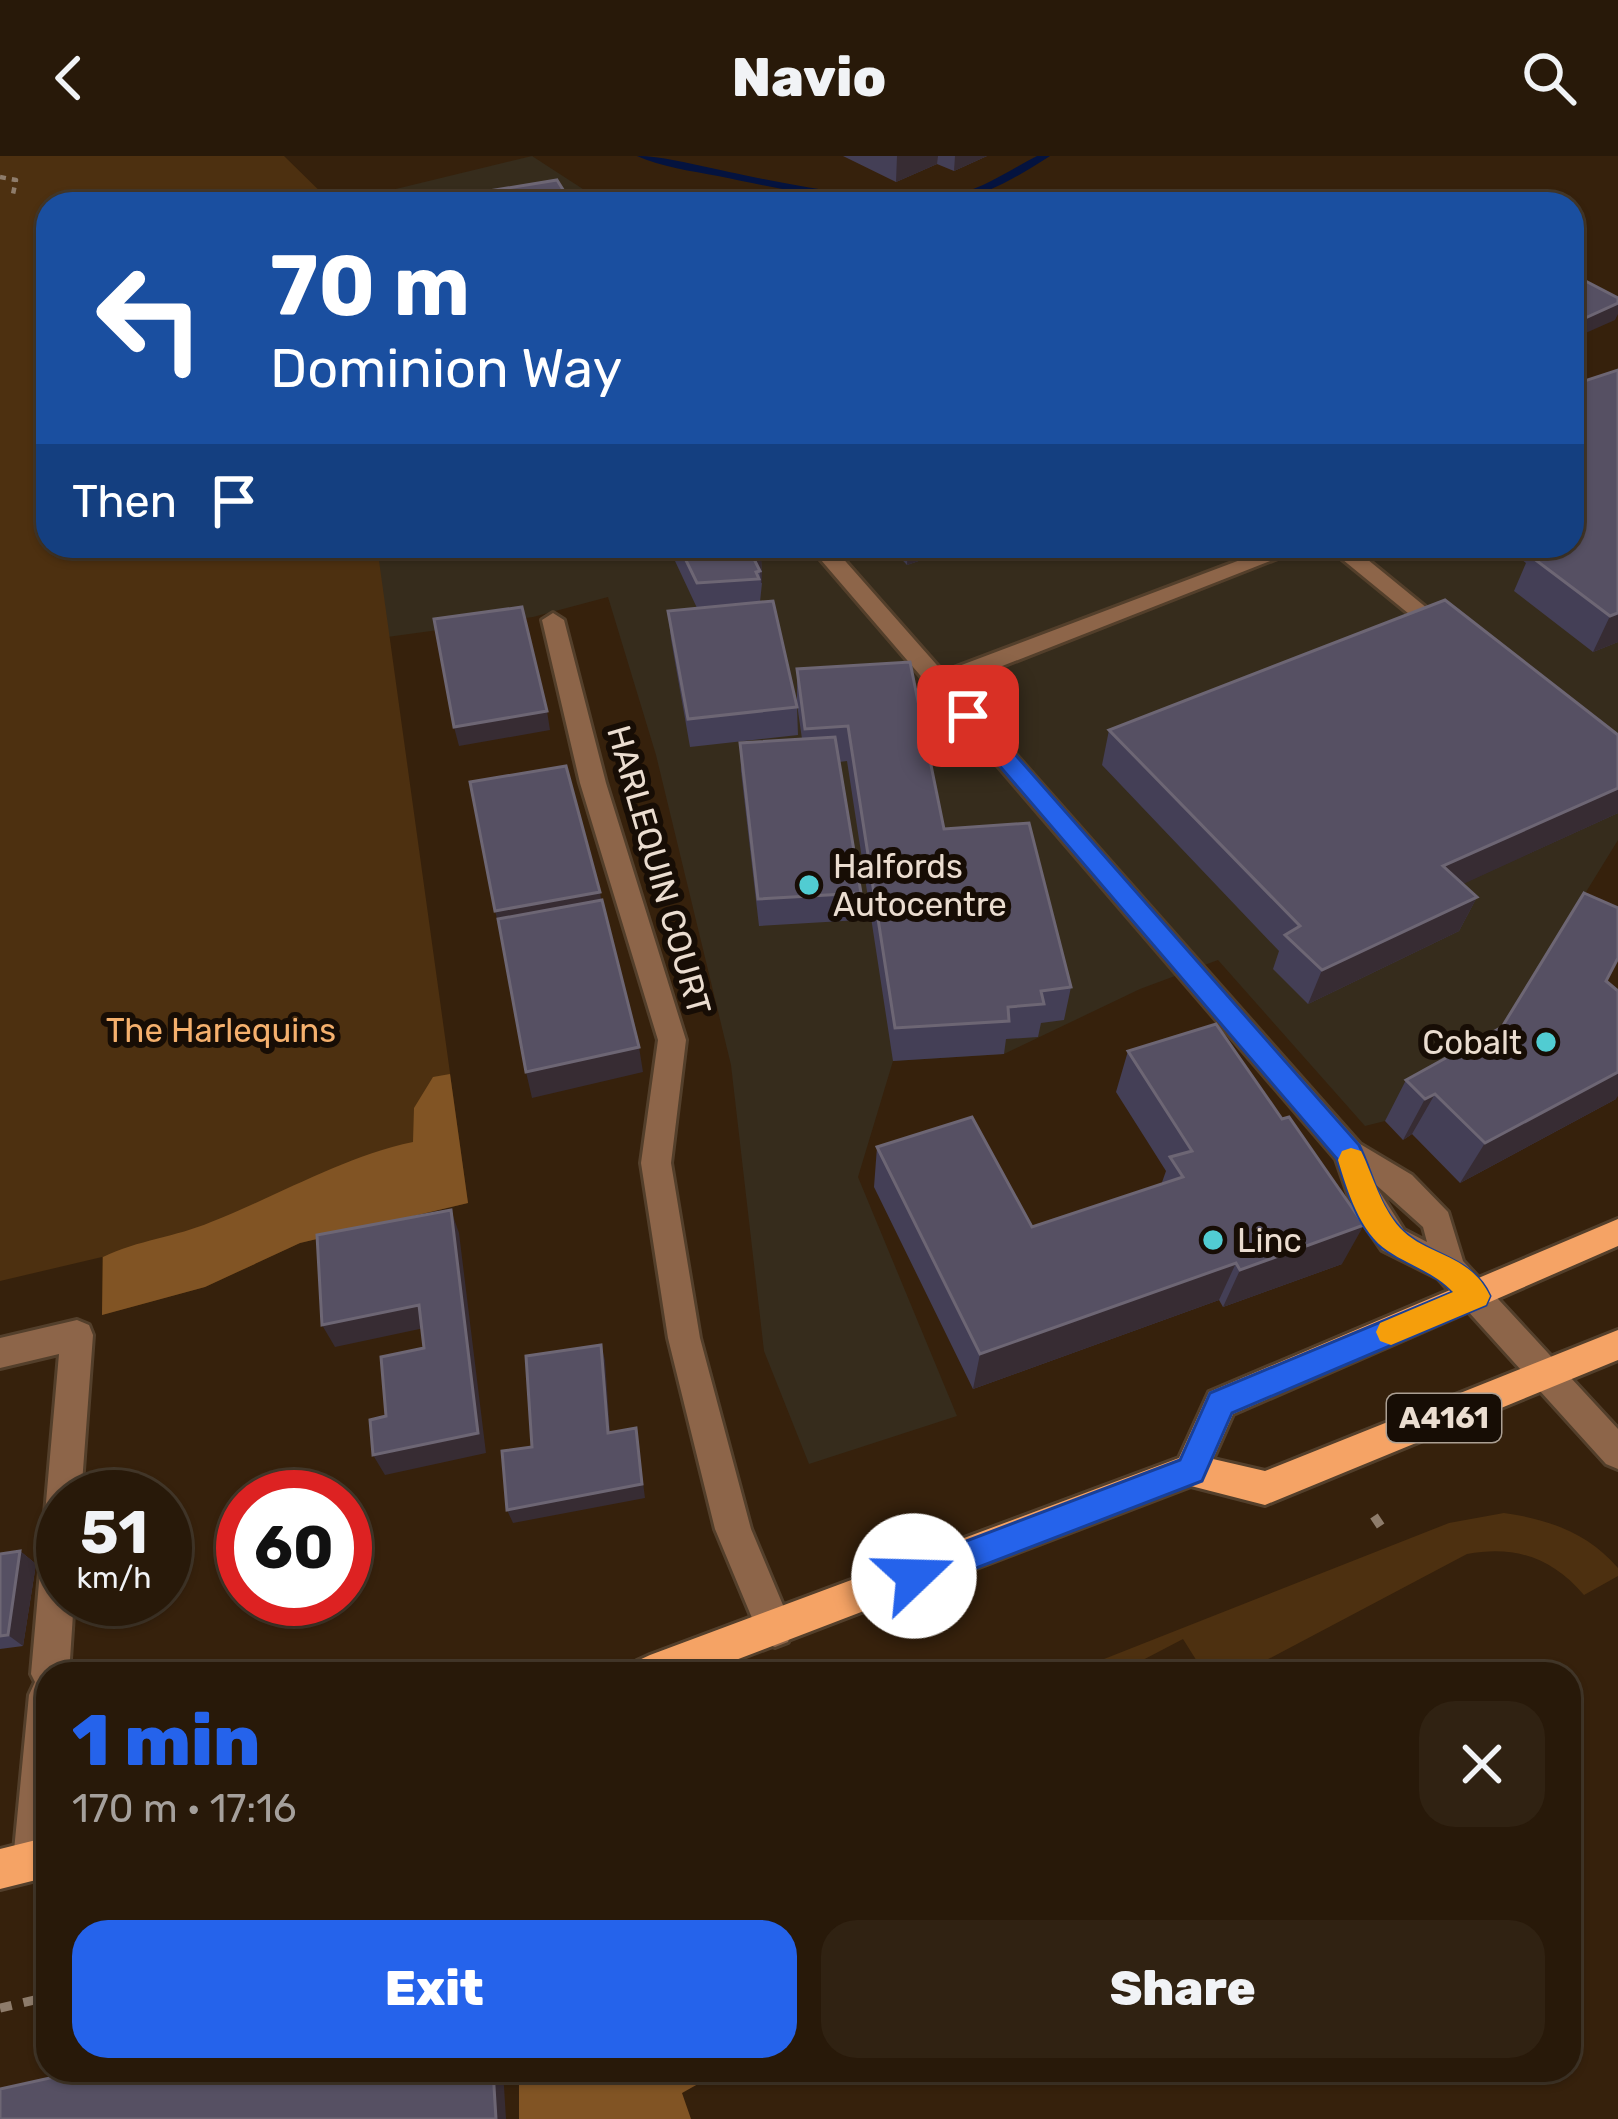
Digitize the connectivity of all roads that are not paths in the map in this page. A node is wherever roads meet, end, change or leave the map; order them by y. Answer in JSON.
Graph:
{"nodes":[{"id":1,"x":830,"y":558,"type":"edge"},
{"id":2,"x":1265,"y":558,"type":"edge"},
{"id":3,"x":1352,"y":558,"type":"edge"},
{"id":4,"x":1422,"y":613,"type":"edge"},
{"id":5,"x":553,"y":620,"type":"dead end"},
{"id":6,"x":939,"y":682,"type":"junction"},
{"id":7,"x":1349,"y":1153,"type":"junction"},
{"id":8,"x":1618,"y":1232,"type":"edge"},
{"id":9,"x":1449,"y":1268,"type":"junction"},
{"id":10,"x":1476,"y":1296,"type":"junction"},
{"id":11,"x":1618,"y":1345,"type":"edge"},
{"id":12,"x":0,"y":1353,"type":"edge"},
{"id":13,"x":1550,"y":1376,"type":"junction"},
{"id":14,"x":1618,"y":1453,"type":"edge"},
{"id":15,"x":66,"y":1470,"type":"edge"},
{"id":16,"x":1191,"y":1470,"type":"junction"},
{"id":17,"x":54,"y":1626,"type":"edge"},
{"id":18,"x":775,"y":1629,"type":"junction"},
{"id":19,"x":51,"y":1662,"type":"edge"},
{"id":20,"x":683,"y":1662,"type":"edge"},
{"id":21,"x":36,"y":1790,"type":"edge"},
{"id":22,"x":27,"y":1862,"type":"edge"}],
"edges":[{"from":1,"to":6,"type":"street"},
{"from":2,"to":6,"type":"street"},
{"from":3,"to":4,"type":"street"},
{"from":5,"to":18,"type":"street","name":"HARLEQUIN COURT"},
{"from":6,"to":7,"type":"street"},
{"from":7,"to":9,"type":"street"},
{"from":7,"to":9,"type":"street"},
{"from":8,"to":10,"type":"main road"},
{"from":9,"to":10,"type":"street"},
{"from":10,"to":13,"type":"street"},
{"from":10,"to":16,"type":"main road"},
{"from":11,"to":13,"type":"main road","number":"A4161"},
{"from":12,"to":15,"type":"street"},
{"from":13,"to":14,"type":"street"},
{"from":13,"to":16,"type":"main road","number":"A4161"},
{"from":16,"to":18,"type":"main road"},
{"from":17,"to":19,"type":"street"},
{"from":18,"to":20,"type":"main road"},
{"from":21,"to":22,"type":"street"}]}
